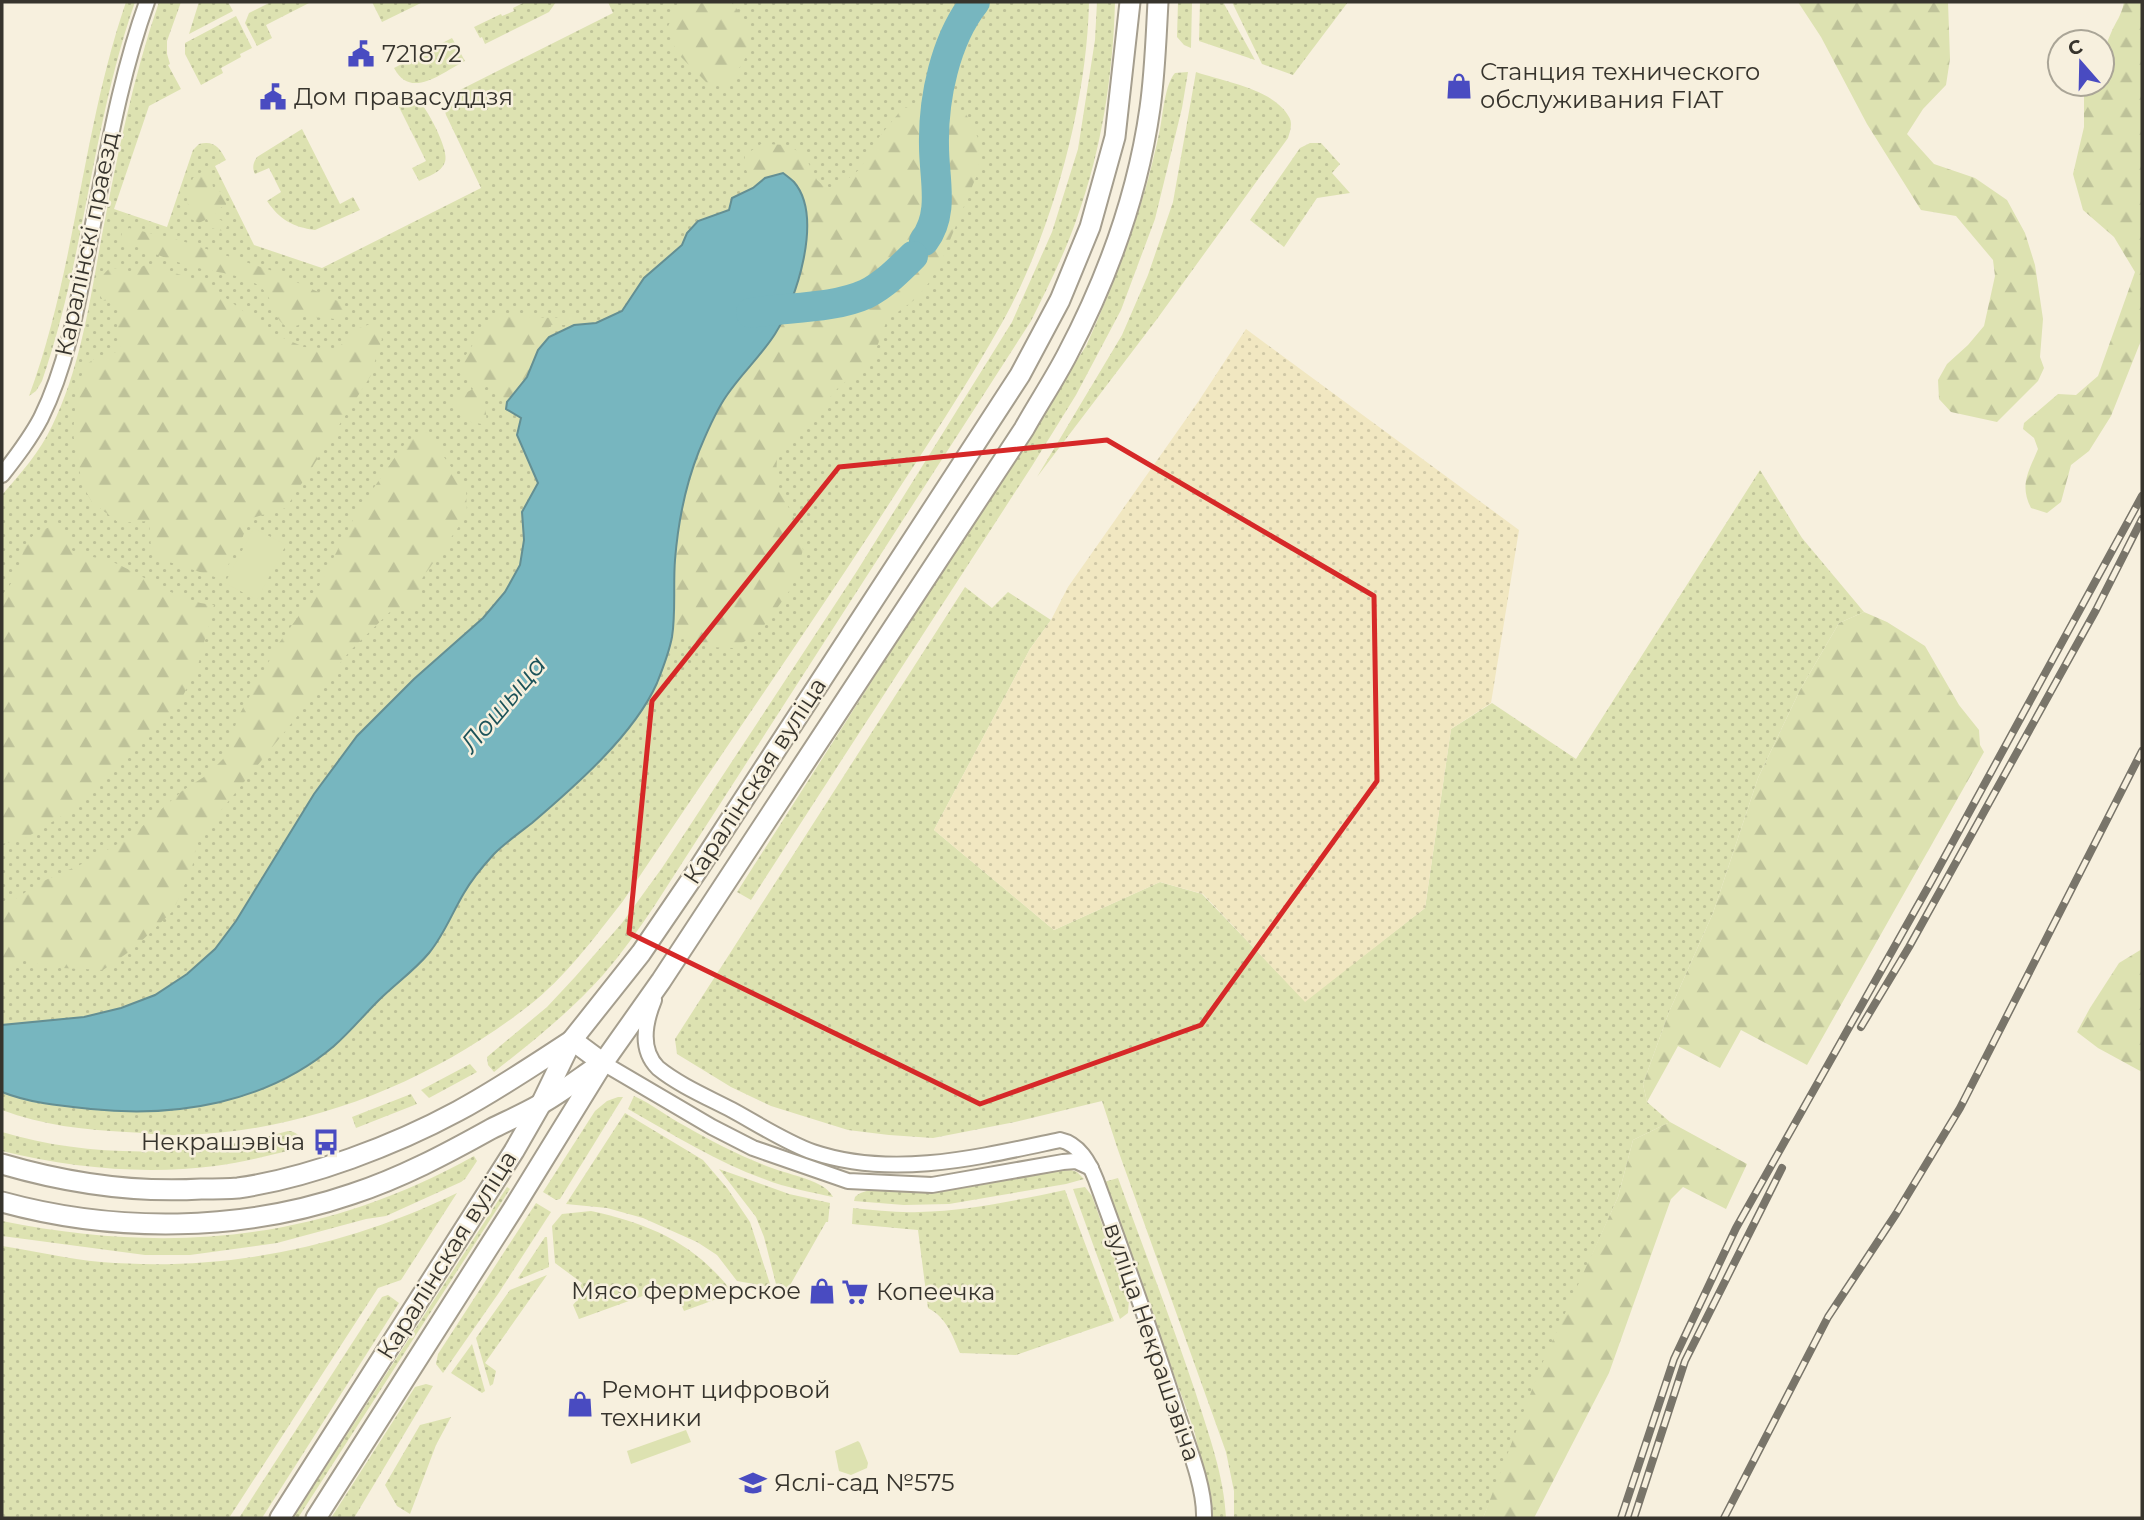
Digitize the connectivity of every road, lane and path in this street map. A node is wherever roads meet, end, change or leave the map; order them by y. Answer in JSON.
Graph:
{"nodes":[{"id":1,"x":147,"y":2,"type":"edge"},
{"id":2,"x":1130,"y":2,"type":"edge"},
{"id":3,"x":1158,"y":2,"type":"edge"},
{"id":4,"x":2,"y":475,"type":"edge"},
{"id":5,"x":890,"y":575,"type":"junction"},
{"id":6,"x":915,"y":592,"type":"junction"},
{"id":7,"x":661,"y":981,"type":"junction"},
{"id":8,"x":572,"y":1040,"type":"junction"},
{"id":9,"x":603,"y":1063,"type":"junction"},
{"id":10,"x":541,"y":1104,"type":"junction"},
{"id":11,"x":493,"y":1128,"type":"junction"},
{"id":12,"x":514,"y":1151,"type":"junction"},
{"id":13,"x":2,"y":1164,"type":"edge"},
{"id":14,"x":1092,"y":1169,"type":"junction"},
{"id":15,"x":2,"y":1202,"type":"edge"},
{"id":16,"x":280,"y":1518,"type":"edge"},
{"id":17,"x":316,"y":1518,"type":"edge"},
{"id":18,"x":1204,"y":1518,"type":"edge"}],
"edges":[{"from":1,"to":4,"type":"street","name":"Каралінскі праезд"},
{"from":2,"to":5,"type":"main road","name":"Каралінская вуліца"},
{"from":3,"to":6,"type":"main road","name":"Каралінская вуліца"},
{"from":5,"to":6,"type":"main road"},
{"from":5,"to":8,"type":"main road","name":"Каралінская вуліца"},
{"from":6,"to":7,"type":"main road","name":"Каралінская вуліца"},
{"from":7,"to":9,"type":"main road","name":"Каралінская вуліца"},
{"from":7,"to":14,"type":"street","name":"вуліца Некрашэвіча"},
{"from":8,"to":9,"type":"main road"},
{"from":8,"to":10,"type":"main road","name":"Каралінская вуліца"},
{"from":8,"to":13,"type":"main road"},
{"from":9,"to":10,"type":"main road"},
{"from":9,"to":14,"type":"street"},
{"from":9,"to":17,"type":"main road","name":"Каралінская вуліца"},
{"from":10,"to":11,"type":"main road"},
{"from":10,"to":12,"type":"main road","name":"Каралінская вуліца"},
{"from":11,"to":12,"type":"main road"},
{"from":11,"to":15,"type":"main road"},
{"from":12,"to":16,"type":"main road","name":"Каралінская вуліца"},
{"from":14,"to":18,"type":"street","name":"вуліца Некрашэвіча"}]}
